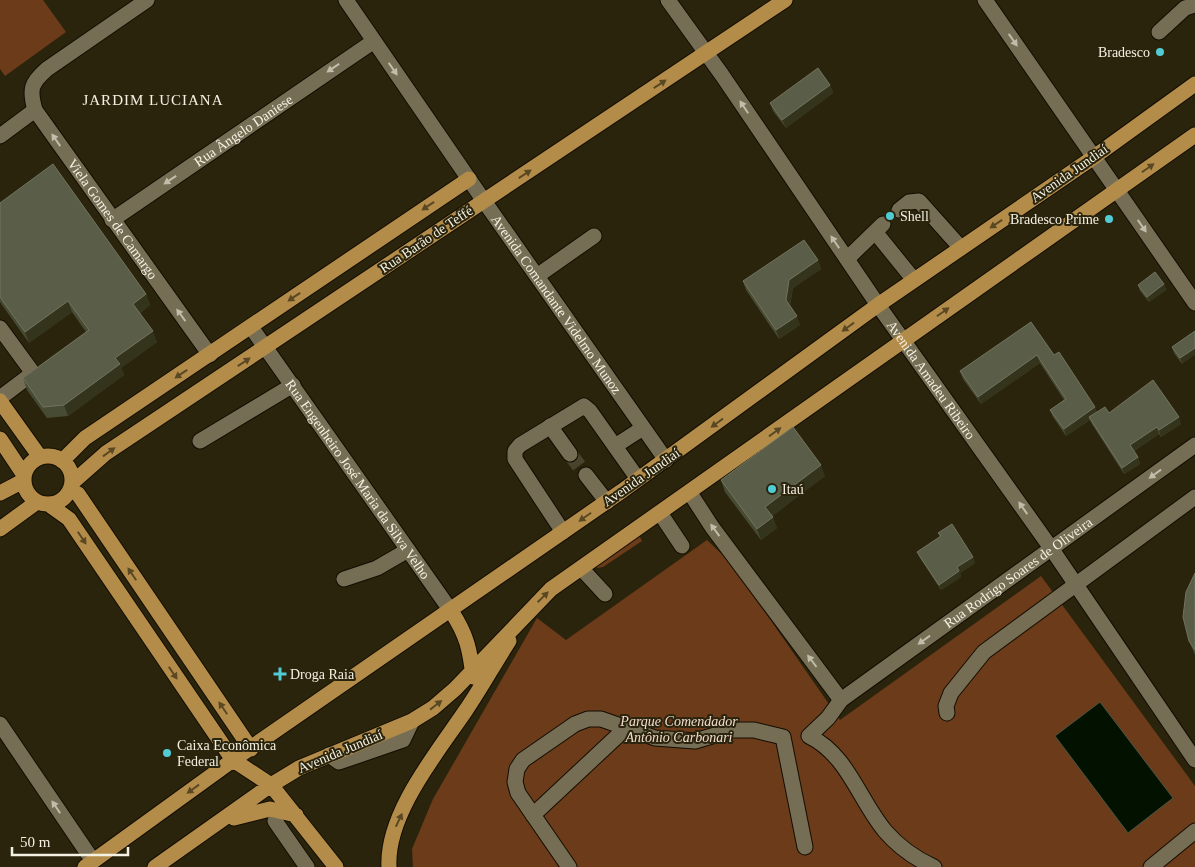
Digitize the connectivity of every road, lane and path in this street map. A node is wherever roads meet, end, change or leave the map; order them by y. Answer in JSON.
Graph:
{"nodes":[{"id":1,"x":147,"y":0,"type":"edge"},
{"id":2,"x":346,"y":0,"type":"edge"},
{"id":3,"x":668,"y":0,"type":"edge"},
{"id":4,"x":785,"y":0,"type":"edge"},
{"id":5,"x":986,"y":0,"type":"edge"},
{"id":6,"x":1195,"y":5,"type":"edge"},
{"id":7,"x":1159,"y":32,"type":"dead end"},
{"id":8,"x":374,"y":41,"type":"junction"},
{"id":9,"x":707,"y":54,"type":"junction"},
{"id":10,"x":1195,"y":84,"type":"edge"},
{"id":11,"x":35,"y":110,"type":"junction"},
{"id":12,"x":1195,"y":134,"type":"edge"},
{"id":13,"x":0,"y":136,"type":"edge"},
{"id":14,"x":1094,"y":157,"type":"junction"},
{"id":15,"x":469,"y":179,"type":"junction"},
{"id":16,"x":1117,"y":190,"type":"junction"},
{"id":17,"x":447,"y":193,"type":"junction"},
{"id":18,"x":484,"y":201,"type":"junction"},
{"id":19,"x":899,"y":210,"type":"dead end"},
{"id":20,"x":112,"y":220,"type":"junction"},
{"id":21,"x":444,"y":226,"type":"junction"},
{"id":22,"x":594,"y":236,"type":"dead end"},
{"id":23,"x":961,"y":248,"type":"junction"},
{"id":24,"x":847,"y":259,"type":"junction"},
{"id":25,"x":537,"y":276,"type":"junction"},
{"id":26,"x":914,"y":280,"type":"junction"},
{"id":27,"x":1195,"y":303,"type":"edge"},
{"id":28,"x":878,"y":305,"type":"junction"},
{"id":29,"x":250,"y":327,"type":"junction"},
{"id":30,"x":0,"y":328,"type":"edge"},
{"id":31,"x":903,"y":339,"type":"junction"},
{"id":32,"x":267,"y":347,"type":"junction"},
{"id":33,"x":210,"y":355,"type":"junction"},
{"id":34,"x":293,"y":385,"type":"junction"},
{"id":35,"x":0,"y":400,"type":"edge"},
{"id":36,"x":550,"y":426,"type":"junction"},
{"id":37,"x":643,"y":428,"type":"junction"},
{"id":38,"x":0,"y":439,"type":"edge"},
{"id":39,"x":200,"y":441,"type":"dead end"},
{"id":40,"x":1195,"y":445,"type":"edge"},
{"id":41,"x":615,"y":446,"type":"junction"},
{"id":42,"x":570,"y":454,"type":"tunnel mouth"},
{"id":43,"x":40,"y":457,"type":"junction"},
{"id":44,"x":666,"y":460,"type":"junction"},
{"id":45,"x":62,"y":461,"type":"junction"},
{"id":46,"x":586,"y":474,"type":"tunnel mouth"},
{"id":47,"x":24,"y":478,"type":"junction"},
{"id":48,"x":638,"y":479,"type":"junction"},
{"id":49,"x":71,"y":487,"type":"junction"},
{"id":50,"x":0,"y":493,"type":"edge"},
{"id":51,"x":690,"y":493,"type":"junction"},
{"id":52,"x":1195,"y":497,"type":"edge"},
{"id":53,"x":607,"y":502,"type":"junction"},
{"id":54,"x":42,"y":503,"type":"junction"},
{"id":55,"x":660,"y":513,"type":"junction"},
{"id":56,"x":0,"y":529,"type":"edge"},
{"id":57,"x":563,"y":532,"type":"junction"},
{"id":58,"x":682,"y":546,"type":"dead end"},
{"id":59,"x":1051,"y":548,"type":"junction"},
{"id":60,"x":408,"y":550,"type":"junction"},
{"id":61,"x":581,"y":568,"type":"junction"},
{"id":62,"x":344,"y":580,"type":"dead end"},
{"id":63,"x":1076,"y":586,"type":"junction"},
{"id":64,"x":605,"y":594,"type":"dead end"},
{"id":65,"x":451,"y":611,"type":"junction"},
{"id":66,"x":526,"y":614,"type":"junction"},
{"id":67,"x":472,"y":670,"type":"junction"},
{"id":68,"x":841,"y":700,"type":"junction"},
{"id":69,"x":467,"y":708,"type":"junction"},
{"id":70,"x":947,"y":713,"type":"dead end"},
{"id":71,"x":0,"y":724,"type":"edge"},
{"id":72,"x":626,"y":728,"type":"junction"},
{"id":73,"x":809,"y":736,"type":"junction"},
{"id":74,"x":784,"y":737,"type":"junction"},
{"id":75,"x":251,"y":749,"type":"junction"},
{"id":76,"x":233,"y":760,"type":"junction"},
{"id":77,"x":1195,"y":760,"type":"edge"},
{"id":78,"x":271,"y":785,"type":"junction"},
{"id":79,"x":296,"y":815,"type":"junction"},
{"id":80,"x":533,"y":815,"type":"junction"},
{"id":81,"x":223,"y":821,"type":"junction"},
{"id":82,"x":275,"y":821,"type":"dead end"},
{"id":83,"x":1195,"y":831,"type":"edge"},
{"id":84,"x":805,"y":847,"type":"dead end"},
{"id":85,"x":89,"y":864,"type":"edge"},
{"id":86,"x":155,"y":867,"type":"edge"},
{"id":87,"x":307,"y":867,"type":"edge"},
{"id":88,"x":336,"y":867,"type":"edge"},
{"id":89,"x":389,"y":867,"type":"edge"},
{"id":90,"x":569,"y":867,"type":"edge"},
{"id":91,"x":934,"y":867,"type":"edge"},
{"id":92,"x":1151,"y":867,"type":"edge"}],
"edges":[{"from":1,"to":11,"type":"street","name":"Viela Gomes de Camargo"},
{"from":2,"to":8,"type":"street","name":"Avenida Comandante Videlmo Munoz"},
{"from":3,"to":9,"type":"street","name":"Avenida Amadeu Ribeiro"},
{"from":4,"to":9,"type":"main road","name":"Rua Barão de Teffé"},
{"from":5,"to":14,"type":"street","one_way":true},
{"from":6,"to":7,"type":"street"},
{"from":8,"to":15,"type":"street","name":"Avenida Comandante Videlmo Munoz","one_way":true},
{"from":8,"to":20,"type":"street","name":"Rua Ângelo Daniese","one_way":true},
{"from":18,"to":9,"type":"main road","name":"Rua Barão de Teffé","one_way":true},
{"from":24,"to":9,"type":"street","name":"Avenida Amadeu Ribeiro","one_way":true},
{"from":10,"to":14,"type":"main road","name":"Avenida Jundiaí"},
{"from":11,"to":13,"type":"street"},
{"from":20,"to":11,"type":"street","name":"Viela Gomes de Camargo","one_way":true},
{"from":16,"to":12,"type":"main road","name":"Avenida Jundiaí","one_way":true},
{"from":14,"to":16,"type":"street"},
{"from":14,"to":23,"type":"main road","name":"Avenida Jundiaí","one_way":true},
{"from":15,"to":17,"type":"main road","name":"Rua Barão de Teffé"},
{"from":15,"to":18,"type":"street","name":"Avenida Comandante Videlmo Munoz"},
{"from":16,"to":27,"type":"street","one_way":true},
{"from":31,"to":16,"type":"main road","name":"Avenida Jundiaí","one_way":true},
{"from":17,"to":21,"type":"main road"},
{"from":17,"to":29,"type":"main road","name":"Rua Barão de Teffé","one_way":true},
{"from":18,"to":21,"type":"main road","name":"Rua Barão de Teffé"},
{"from":18,"to":25,"type":"street","name":"Avenida Comandante Videlmo Munoz"},
{"from":19,"to":23,"type":"street"},
{"from":33,"to":20,"type":"street","name":"Viela Gomes de Camargo","one_way":true},
{"from":21,"to":32,"type":"main road","name":"Rua Barão de Teffé"},
{"from":22,"to":25,"type":"street"},
{"from":23,"to":26,"type":"main road","name":"Avenida Jundiaí"},
{"from":24,"to":26,"type":"street"},
{"from":24,"to":28,"type":"street","name":"Avenida Amadeu Ribeiro"},
{"from":25,"to":37,"type":"street","name":"Avenida Comandante Videlmo Munoz"},
{"from":26,"to":28,"type":"main road","name":"Avenida Jundiaí"},
{"from":28,"to":31,"type":"street","name":"Avenida Amadeu Ribeiro"},
{"from":28,"to":44,"type":"main road","name":"Avenida Jundiaí","one_way":true},
{"from":29,"to":32,"type":"street","name":"Rua Engenheiro José Maria da Silva Velho"},
{"from":29,"to":33,"type":"main road","name":"Rua Barão de Teffé"},
{"from":30,"to":35,"type":"street"},
{"from":51,"to":31,"type":"main road","name":"Avenida Jundiaí","one_way":true},
{"from":59,"to":31,"type":"street","name":"Avenida Amadeu Ribeiro","one_way":true},
{"from":32,"to":34,"type":"street","name":"Rua Engenheiro José Maria da Silva Velho"},
{"from":49,"to":32,"type":"main road","name":"Rua Barão de Teffé","one_way":true},
{"from":33,"to":45,"type":"main road","name":"Rua Barão de Teffé","one_way":true},
{"from":34,"to":39,"type":"street"},
{"from":34,"to":60,"type":"street","name":"Rua Engenheiro José Maria da Silva Velho"},
{"from":35,"to":43,"type":"main road"},
{"from":36,"to":41,"type":"street"},
{"from":36,"to":42,"type":"street"},
{"from":36,"to":57,"type":"street"},
{"from":37,"to":41,"type":"street"},
{"from":37,"to":44,"type":"street","name":"Avenida Comandante Videlmo Munoz"},
{"from":38,"to":47,"type":"main road"},
{"from":40,"to":59,"type":"street","name":"Rua Rodrigo Soares de Oliveira","one_way":true},
{"from":41,"to":48,"type":"street"},
{"from":43,"to":45,"type":"main road"},
{"from":43,"to":47,"type":"main road"},
{"from":44,"to":48,"type":"main road","name":"Avenida Jundiaí"},
{"from":45,"to":49,"type":"main road"},
{"from":46,"to":53,"type":"street"},
{"from":47,"to":50,"type":"main road"},
{"from":47,"to":54,"type":"main road"},
{"from":48,"to":53,"type":"main road","name":"Avenida Jundiaí"},
{"from":49,"to":54,"type":"main road"},
{"from":75,"to":49,"type":"main road","one_way":true},
{"from":51,"to":55,"type":"main road","name":"Avenida Jundiaí"},
{"from":68,"to":51,"type":"street","one_way":true},
{"from":52,"to":63,"type":"street"},
{"from":53,"to":57,"type":"main road","name":"Avenida Jundiaí","one_way":true},
{"from":54,"to":56,"type":"main road"},
{"from":54,"to":76,"type":"main road","one_way":true},
{"from":55,"to":58,"type":"street"},
{"from":55,"to":61,"type":"main road","name":"Avenida Jundiaí"},
{"from":57,"to":65,"type":"main road","name":"Avenida Jundiaí"},
{"from":59,"to":63,"type":"street","name":"Avenida Amadeu Ribeiro"},
{"from":59,"to":68,"type":"street","name":"Rua Rodrigo Soares de Oliveira","one_way":true},
{"from":60,"to":62,"type":"street"},
{"from":60,"to":65,"type":"street","name":"Rua Engenheiro José Maria da Silva Velho"},
{"from":61,"to":64,"type":"street"},
{"from":66,"to":61,"type":"main road","name":"Avenida Jundiaí","one_way":true},
{"from":63,"to":70,"type":"street"},
{"from":63,"to":77,"type":"street","name":"Avenida Amadeu Ribeiro"},
{"from":65,"to":67,"type":"main road"},
{"from":65,"to":75,"type":"main road","name":"Avenida Jundiaí"},
{"from":66,"to":67,"type":"main road","name":"Avenida Jundiaí"},
{"from":66,"to":69,"type":"main road"},
{"from":67,"to":69,"type":"main road"},
{"from":78,"to":67,"type":"main road","name":"Avenida Jundiaí","one_way":true},
{"from":68,"to":73,"type":"street","name":"Rua Rodrigo Soares de Oliveira"},
{"from":89,"to":69,"type":"main road","one_way":true},
{"from":85,"to":71,"type":"street","one_way":true},
{"from":72,"to":74,"type":"street"},
{"from":72,"to":80,"type":"street"},
{"from":72,"to":80,"type":"street"},
{"from":73,"to":74,"type":"street"},
{"from":73,"to":91,"type":"street"},
{"from":74,"to":84,"type":"street"},
{"from":75,"to":76,"type":"main road","name":"Avenida Jundiaí"},
{"from":76,"to":78,"type":"main road"},
{"from":76,"to":85,"type":"main road","name":"Avenida Jundiaí","one_way":true},
{"from":78,"to":79,"type":"main road"},
{"from":78,"to":81,"type":"main road","name":"Avenida Jundiaí"},
{"from":79,"to":81,"type":"main road"},
{"from":79,"to":88,"type":"main road"},
{"from":80,"to":90,"type":"street"},
{"from":81,"to":86,"type":"main road","name":"Avenida Jundiaí"},
{"from":82,"to":87,"type":"street"},
{"from":83,"to":92,"type":"street"}]}
